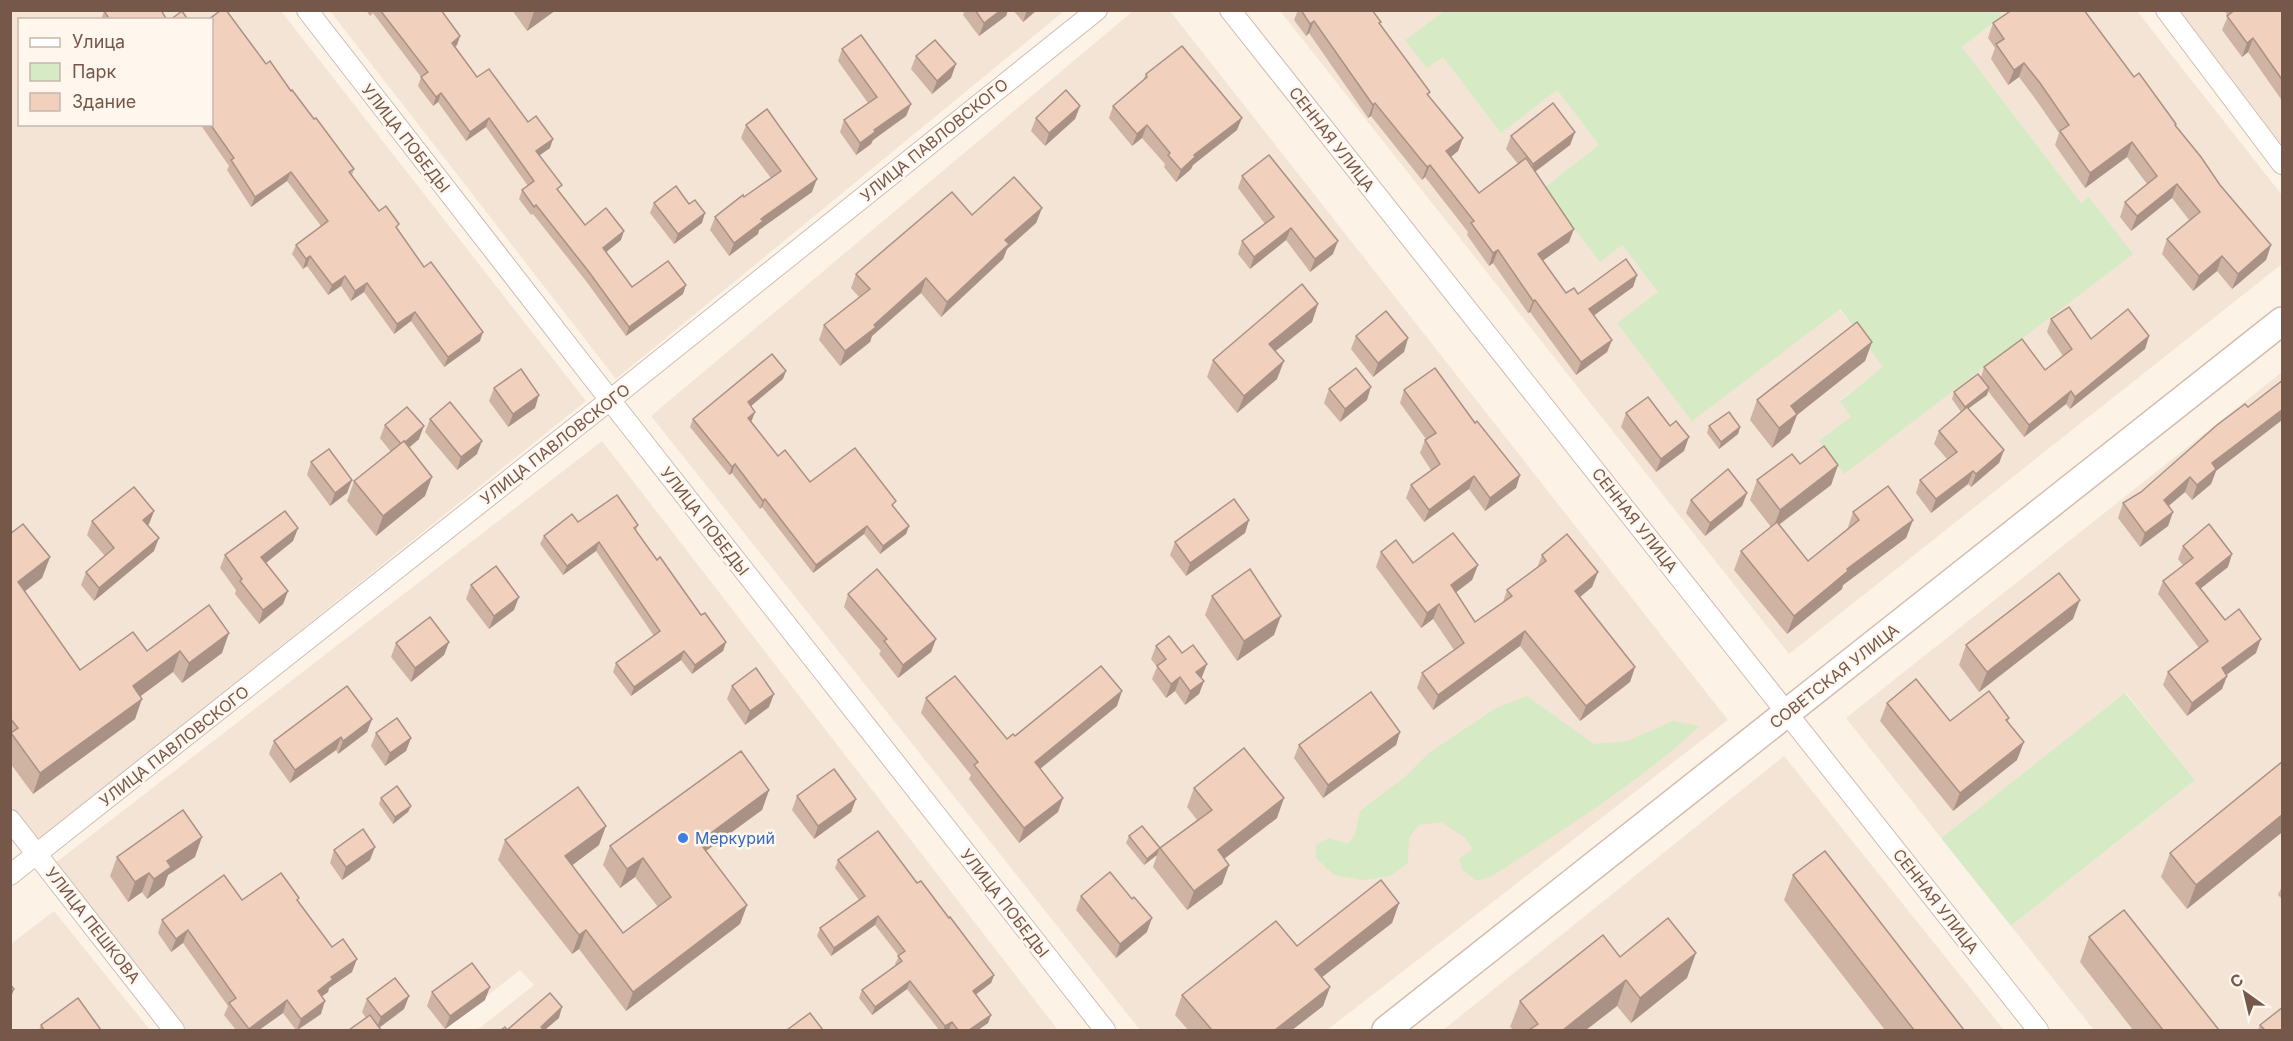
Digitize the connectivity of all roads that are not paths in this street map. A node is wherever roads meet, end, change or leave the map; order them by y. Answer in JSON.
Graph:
{"nodes":[{"id":1,"x":307,"y":10,"type":"edge"},
{"id":2,"x":1097,"y":10,"type":"edge"},
{"id":3,"x":1230,"y":10,"type":"edge"},
{"id":4,"x":2166,"y":10,"type":"edge"},
{"id":5,"x":2283,"y":164,"type":"edge"},
{"id":6,"x":2283,"y":321,"type":"edge"},
{"id":7,"x":610,"y":400,"type":"junction"},
{"id":8,"x":1787,"y":712,"type":"junction"},
{"id":9,"x":10,"y":820,"type":"edge"},
{"id":10,"x":37,"y":854,"type":"junction"},
{"id":11,"x":10,"y":875,"type":"edge"},
{"id":12,"x":174,"y":1030,"type":"edge"},
{"id":13,"x":1105,"y":1030,"type":"edge"},
{"id":14,"x":1386,"y":1030,"type":"edge"},
{"id":15,"x":2038,"y":1030,"type":"edge"}],
"edges":[{"from":1,"to":7,"type":"street","name":"УЛИЦА ПОБЕДЫ"},
{"from":2,"to":7,"type":"street","name":"УЛИЦА ПАВЛОВСКОГО"},
{"from":3,"to":8,"type":"street","name":"СЕННАЯ УЛИЦА"},
{"from":4,"to":5,"type":"street"},
{"from":6,"to":8,"type":"street","name":"СОВЕТСКАЯ УЛИЦА"},
{"from":7,"to":10,"type":"street","name":"УЛИЦА ПАВЛОВСКОГО"},
{"from":7,"to":13,"type":"street","name":"УЛИЦА ПОБЕДЫ"},
{"from":8,"to":14,"type":"street","name":"СОВЕТСКАЯ УЛИЦА"},
{"from":8,"to":15,"type":"street","name":"СЕННАЯ УЛИЦА"},
{"from":9,"to":10,"type":"street","name":"УЛИЦА ПЕШКОВА"},
{"from":10,"to":11,"type":"street","name":"УЛИЦА ПАВЛОВСКОГО"},
{"from":10,"to":12,"type":"street","name":"УЛИЦА ПЕШКОВА"}]}
